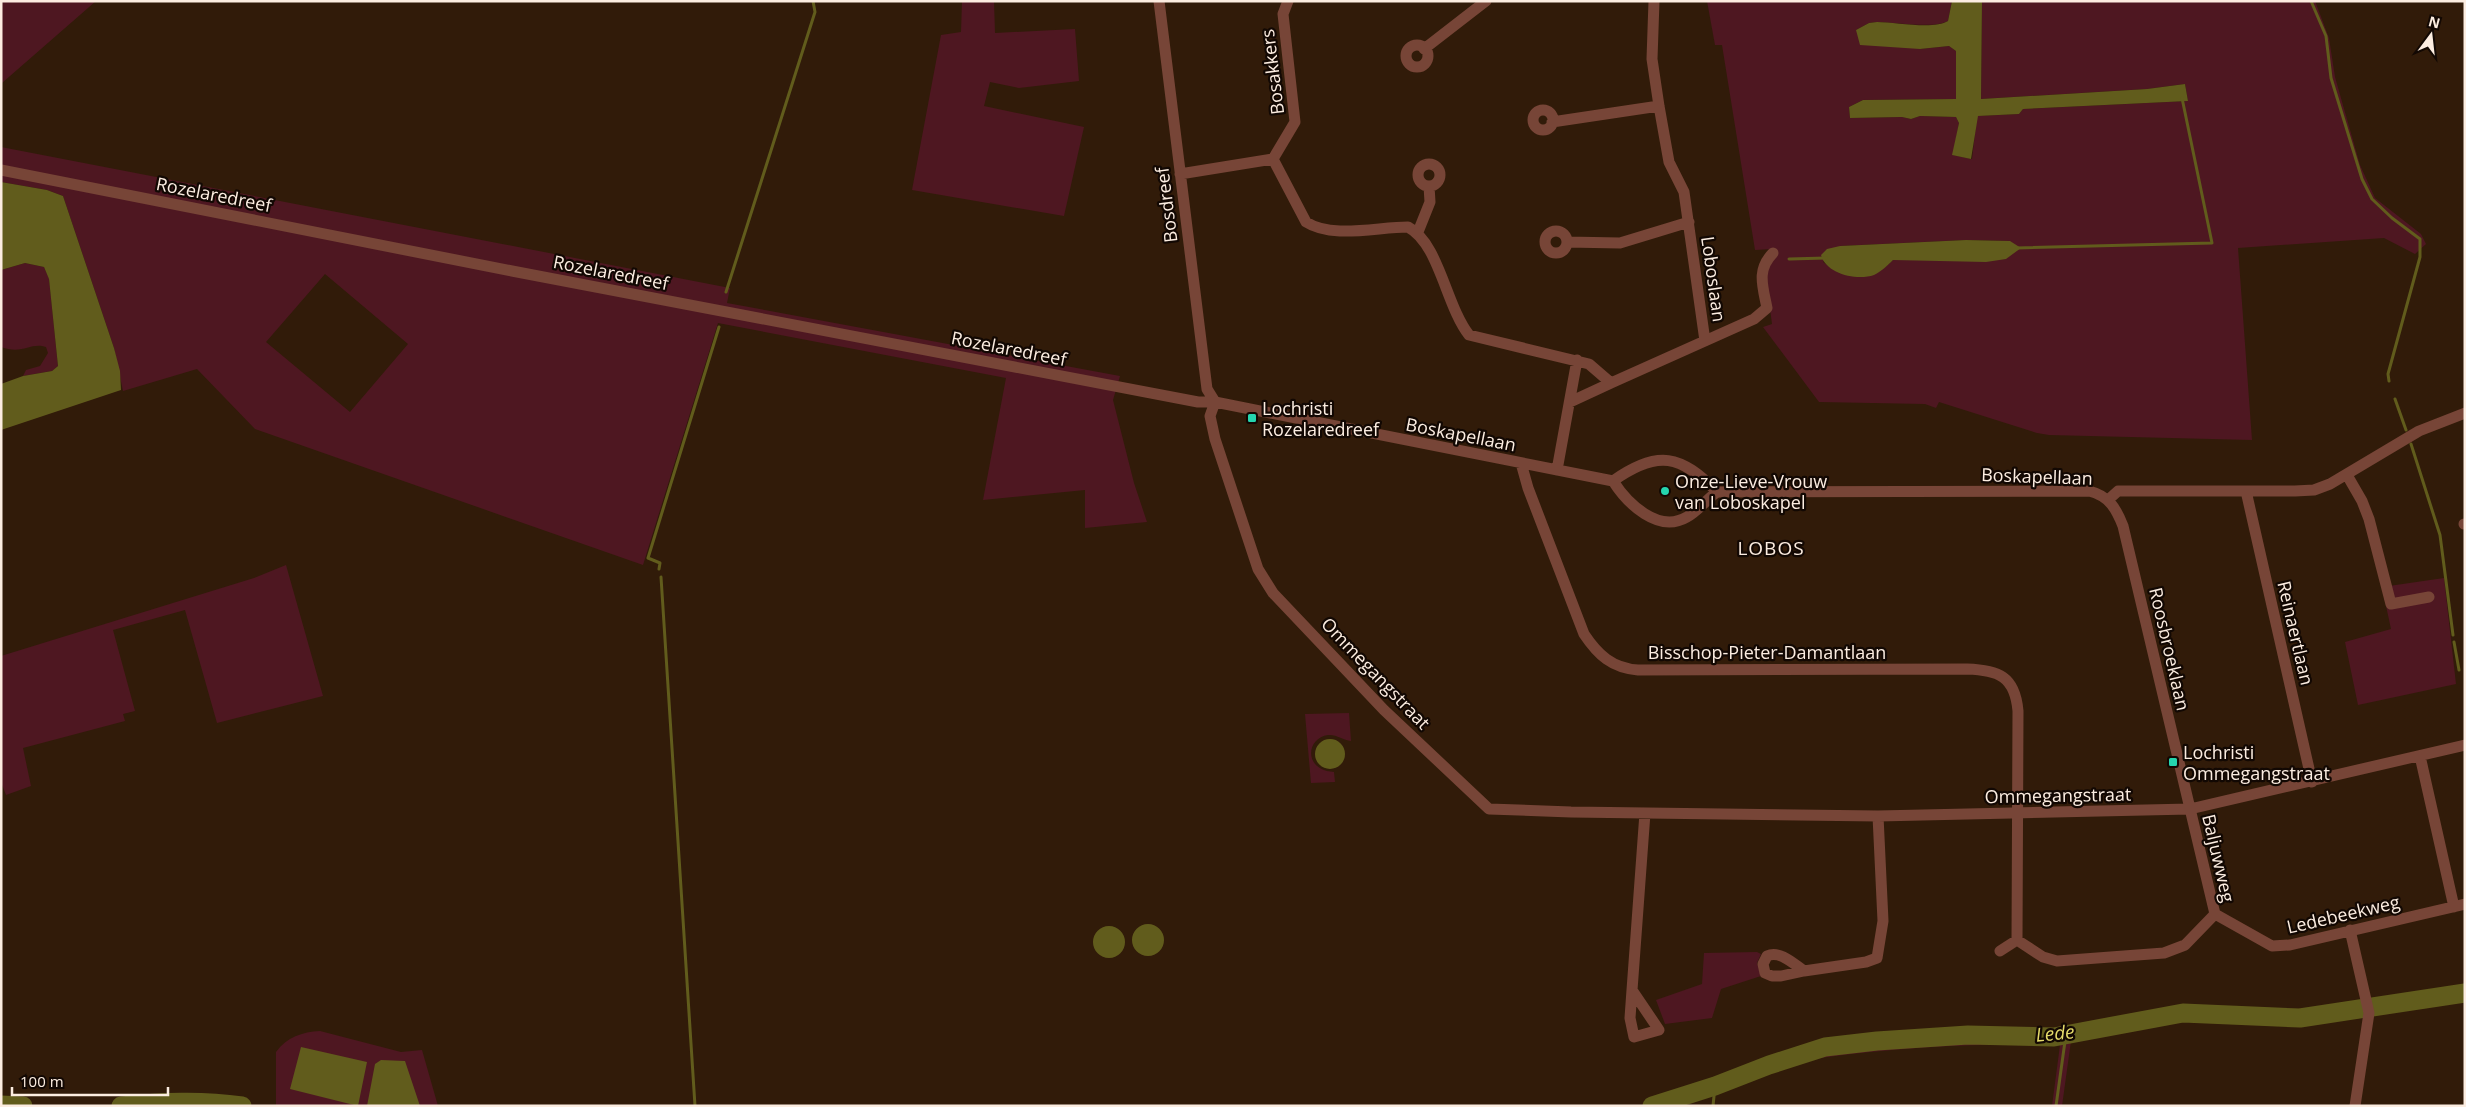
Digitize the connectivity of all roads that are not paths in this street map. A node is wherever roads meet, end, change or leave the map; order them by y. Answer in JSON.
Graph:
{"nodes":[{"id":1,"x":1159,"y":1,"type":"edge"},
{"id":2,"x":1288,"y":1,"type":"edge"},
{"id":3,"x":1486,"y":1,"type":"edge"},
{"id":4,"x":1654,"y":1,"type":"edge"},
{"id":5,"x":1424,"y":49,"type":"dead end"},
{"id":6,"x":1659,"y":106,"type":"junction"},
{"id":7,"x":1552,"y":122,"type":"dead end"},
{"id":8,"x":1274,"y":159,"type":"junction"},
{"id":9,"x":1,"y":170,"type":"edge"},
{"id":10,"x":1180,"y":174,"type":"junction"},
{"id":11,"x":1429,"y":186,"type":"dead end"},
{"id":12,"x":1689,"y":222,"type":"junction"},
{"id":13,"x":1418,"y":232,"type":"junction"},
{"id":14,"x":1568,"y":242,"type":"dead end"},
{"id":15,"x":1773,"y":254,"type":"dead end"},
{"id":16,"x":1705,"y":341,"type":"junction"},
{"id":17,"x":1577,"y":360,"type":"junction"},
{"id":18,"x":1611,"y":383,"type":"junction"},
{"id":19,"x":1215,"y":402,"type":"junction"},
{"id":20,"x":1570,"y":402,"type":"junction"},
{"id":21,"x":2465,"y":414,"type":"edge"},
{"id":22,"x":1521,"y":463,"type":"junction"},
{"id":23,"x":1556,"y":470,"type":"junction"},
{"id":24,"x":2347,"y":475,"type":"junction"},
{"id":25,"x":1613,"y":481,"type":"junction"},
{"id":26,"x":2246,"y":491,"type":"junction"},
{"id":27,"x":1717,"y":492,"type":"junction"},
{"id":28,"x":2108,"y":500,"type":"junction"},
{"id":29,"x":2429,"y":597,"type":"dead end"},
{"id":30,"x":2465,"y":745,"type":"edge"},
{"id":31,"x":2420,"y":756,"type":"junction"},
{"id":32,"x":2312,"y":782,"type":"junction"},
{"id":33,"x":2190,"y":809,"type":"junction"},
{"id":34,"x":1646,"y":813,"type":"junction"},
{"id":35,"x":2017,"y":813,"type":"junction"},
{"id":36,"x":1878,"y":816,"type":"junction"},
{"id":37,"x":2459,"y":905,"type":"edge"},
{"id":38,"x":2215,"y":914,"type":"junction"},
{"id":39,"x":2350,"y":930,"type":"junction"},
{"id":40,"x":2017,"y":940,"type":"junction"},
{"id":41,"x":2000,"y":951,"type":"dead end"},
{"id":42,"x":1804,"y":971,"type":"dead end"},
{"id":43,"x":1632,"y":990,"type":"dead end"},
{"id":44,"x":2355,"y":1106,"type":"edge"}],
"edges":[{"from":1,"to":10,"type":"street","name":"Bosdreef"},
{"from":2,"to":8,"type":"street","name":"Bosakkers"},
{"from":3,"to":5,"type":"street"},
{"from":4,"to":6,"type":"street","name":"Loboslaan"},
{"from":6,"to":7,"type":"street"},
{"from":6,"to":12,"type":"street","name":"Loboslaan"},
{"from":8,"to":10,"type":"street"},
{"from":8,"to":13,"type":"street"},
{"from":9,"to":19,"type":"street","name":"Rozelaredreef"},
{"from":10,"to":19,"type":"street","name":"Bosdreef"},
{"from":11,"to":13,"type":"street"},
{"from":12,"to":14,"type":"street","name":"Loboslaan"},
{"from":12,"to":16,"type":"street","name":"Loboslaan"},
{"from":13,"to":17,"type":"street"},
{"from":15,"to":16,"type":"street","name":"Loboslaan"},
{"from":16,"to":18,"type":"street","name":"Loboslaan"},
{"from":17,"to":18,"type":"street"},
{"from":17,"to":20,"type":"street"},
{"from":18,"to":20,"type":"street","name":"Loboslaan"},
{"from":19,"to":22,"type":"street","name":"Boskapellaan"},
{"from":19,"to":34,"type":"street","name":"Ommegangstraat"},
{"from":20,"to":23,"type":"street"},
{"from":21,"to":24,"type":"street","name":"Boskapellaan"},
{"from":22,"to":23,"type":"street","name":"Boskapellaan"},
{"from":22,"to":35,"type":"street","name":"Bisschop-Pieter-Damantlaan"},
{"from":23,"to":25,"type":"street","name":"Boskapellaan"},
{"from":24,"to":26,"type":"street","name":"Boskapellaan"},
{"from":24,"to":29,"type":"street"},
{"from":25,"to":27,"type":"street"},
{"from":25,"to":27,"type":"street"},
{"from":26,"to":28,"type":"street","name":"Boskapellaan"},
{"from":26,"to":32,"type":"street","name":"Reinaertlaan"},
{"from":27,"to":28,"type":"street","name":"Boskapellaan"},
{"from":28,"to":33,"type":"street","name":"Roosbroeklaan"},
{"from":30,"to":31,"type":"street","name":"Ommegangstraat"},
{"from":31,"to":32,"type":"street","name":"Ommegangstraat"},
{"from":31,"to":37,"type":"street"},
{"from":32,"to":33,"type":"street","name":"Ommegangstraat"},
{"from":33,"to":35,"type":"street","name":"Ommegangstraat"},
{"from":33,"to":38,"type":"street","name":"Baljuwweg"},
{"from":34,"to":36,"type":"street","name":"Ommegangstraat"},
{"from":34,"to":43,"type":"street"},
{"from":35,"to":36,"type":"street","name":"Ommegangstraat"},
{"from":35,"to":40,"type":"street"},
{"from":36,"to":42,"type":"street"},
{"from":37,"to":39,"type":"street","name":"Ledebeekweg"},
{"from":38,"to":39,"type":"street","name":"Ledebeekweg"},
{"from":38,"to":40,"type":"street"},
{"from":39,"to":44,"type":"street"},
{"from":40,"to":41,"type":"street"}]}
